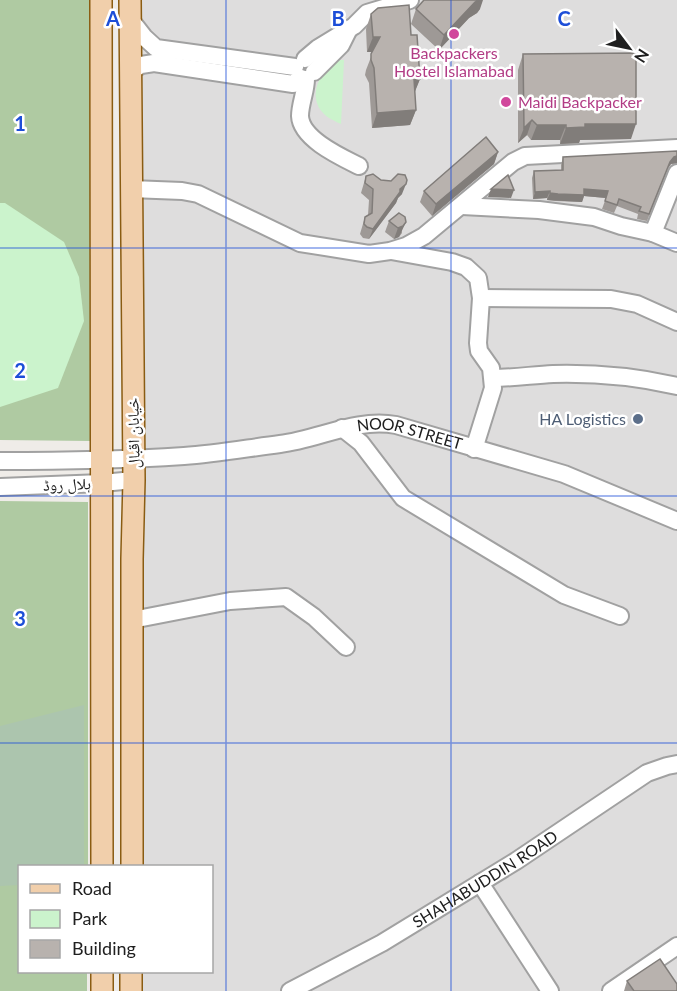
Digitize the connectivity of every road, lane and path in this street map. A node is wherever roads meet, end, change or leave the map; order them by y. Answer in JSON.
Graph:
{"nodes":[{"id":1,"x":101,"y":0,"type":"edge"},
{"id":2,"x":410,"y":0,"type":"edge"},
{"id":3,"x":130,"y":9,"type":"edge"},
{"id":4,"x":304,"y":71,"type":"junction"},
{"id":5,"x":130,"y":72,"type":"junction"},
{"id":6,"x":677,"y":148,"type":"edge"},
{"id":7,"x":359,"y":166,"type":"dead end"},
{"id":8,"x":677,"y":173,"type":"edge"},
{"id":9,"x":102,"y":189,"type":"junction"},
{"id":10,"x":130,"y":189,"type":"junction"},
{"id":11,"x":462,"y":206,"type":"junction"},
{"id":12,"x":653,"y":232,"type":"junction"},
{"id":13,"x":677,"y":243,"type":"edge"},
{"id":14,"x":390,"y":251,"type":"junction"},
{"id":15,"x":482,"y":298,"type":"junction"},
{"id":16,"x":677,"y":321,"type":"edge"},
{"id":17,"x":493,"y":378,"type":"junction"},
{"id":18,"x":677,"y":386,"type":"edge"},
{"id":19,"x":342,"y":428,"type":"junction"},
{"id":20,"x":474,"y":449,"type":"junction"},
{"id":21,"x":133,"y":458,"type":"junction"},
{"id":22,"x":0,"y":460,"type":"edge"},
{"id":23,"x":102,"y":461,"type":"junction"},
{"id":24,"x":134,"y":480,"type":"junction"},
{"id":25,"x":102,"y":483,"type":"junction"},
{"id":26,"x":0,"y":487,"type":"edge"},
{"id":27,"x":677,"y":521,"type":"edge"},
{"id":28,"x":620,"y":616,"type":"dead end"},
{"id":29,"x":132,"y":620,"type":"junction"},
{"id":30,"x":103,"y":621,"type":"junction"},
{"id":31,"x":346,"y":647,"type":"dead end"},
{"id":32,"x":677,"y":764,"type":"edge"},
{"id":33,"x":102,"y":865,"type":"edge"},
{"id":34,"x":132,"y":865,"type":"edge"},
{"id":35,"x":480,"y":883,"type":"junction"},
{"id":36,"x":676,"y":950,"type":"edge"},
{"id":37,"x":102,"y":973,"type":"edge"},
{"id":38,"x":131,"y":973,"type":"edge"},
{"id":39,"x":102,"y":991,"type":"edge"},
{"id":40,"x":131,"y":991,"type":"edge"},
{"id":41,"x":290,"y":991,"type":"edge"},
{"id":42,"x":550,"y":991,"type":"edge"},
{"id":43,"x":611,"y":991,"type":"edge"}],
"edges":[{"from":1,"to":9,"type":"main road","name":"خیابان اقبال"},
{"from":2,"to":4,"type":"street"},
{"from":3,"to":4,"type":"street"},
{"from":3,"to":5,"type":"main road","name":"خیابان اقبال"},
{"from":4,"to":5,"type":"street"},
{"from":4,"to":7,"type":"street"},
{"from":5,"to":10,"type":"main road","name":"خیابان اقبال"},
{"from":6,"to":11,"type":"street"},
{"from":8,"to":12,"type":"street"},
{"from":9,"to":10,"type":"main road"},
{"from":9,"to":23,"type":"main road","name":"خیابان اقبال"},
{"from":10,"to":14,"type":"street"},
{"from":10,"to":21,"type":"main road","name":"خیابان اقبال"},
{"from":11,"to":12,"type":"street"},
{"from":11,"to":14,"type":"street"},
{"from":12,"to":13,"type":"street"},
{"from":14,"to":15,"type":"street"},
{"from":15,"to":16,"type":"street"},
{"from":15,"to":17,"type":"street"},
{"from":17,"to":18,"type":"street"},
{"from":17,"to":20,"type":"street"},
{"from":19,"to":20,"type":"street","name":"NOOR STREET"},
{"from":19,"to":21,"type":"street","name":"NOOR STREET"},
{"from":19,"to":28,"type":"street"},
{"from":20,"to":27,"type":"street","name":"NOOR STREET"},
{"from":21,"to":23,"type":"street","name":"ہلال روڈ"},
{"from":21,"to":24,"type":"main road","name":"خیابان اقبال"},
{"from":22,"to":23,"type":"street","name":"ہلال روڈ"},
{"from":23,"to":25,"type":"main road","name":"خیابان اقبال"},
{"from":24,"to":25,"type":"street","name":"ہلال روڈ"},
{"from":24,"to":29,"type":"main road","name":"خیابان اقبال"},
{"from":25,"to":26,"type":"street","name":"ہلال روڈ"},
{"from":25,"to":30,"type":"main road","name":"خیابان اقبال"},
{"from":29,"to":30,"type":"main road"},
{"from":29,"to":31,"type":"street"},
{"from":29,"to":34,"type":"main road","name":"خیابان اقبال"},
{"from":30,"to":33,"type":"main road","name":"خیابان اقبال"},
{"from":32,"to":35,"type":"street","name":"SHAHABUDDIN ROAD"},
{"from":35,"to":41,"type":"street","name":"SHAHABUDDIN ROAD"},
{"from":35,"to":42,"type":"street"},
{"from":36,"to":43,"type":"street"},
{"from":37,"to":39,"type":"main road"},
{"from":38,"to":40,"type":"main road"}]}
